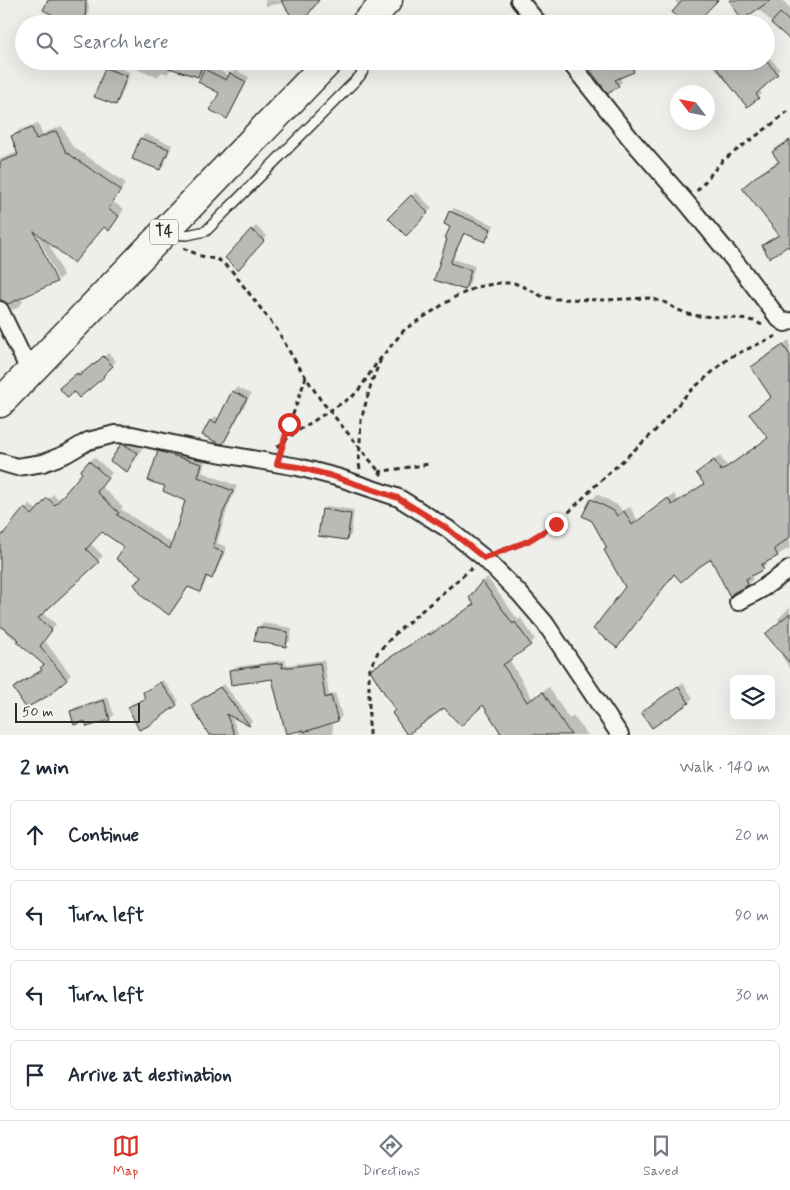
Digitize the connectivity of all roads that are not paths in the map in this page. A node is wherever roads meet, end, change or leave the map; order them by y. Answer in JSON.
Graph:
{"nodes":[{"id":1,"x":523,"y":2,"type":"edge"},
{"id":2,"x":532,"y":15,"type":"edge"},
{"id":3,"x":321,"y":70,"type":"edge"},
{"id":4,"x":364,"y":70,"type":"edge"},
{"id":5,"x":576,"y":70,"type":"edge"},
{"id":6,"x":167,"y":234,"type":"junction"},
{"id":7,"x":0,"y":310,"type":"edge"},
{"id":8,"x":784,"y":326,"type":"edge"},
{"id":9,"x":30,"y":372,"type":"junction"},
{"id":10,"x":0,"y":402,"type":"edge"},
{"id":11,"x":0,"y":462,"type":"edge"},
{"id":12,"x":790,"y":569,"type":"edge"},
{"id":13,"x":738,"y":602,"type":"dead end"},
{"id":14,"x":620,"y":735,"type":"edge"}],
"edges":[{"from":1,"to":2,"type":"street"},
{"from":3,"to":6,"type":"highway","number":"T4"},
{"from":4,"to":6,"type":"lane"},
{"from":5,"to":8,"type":"street"},
{"from":6,"to":9,"type":"highway","number":"T4"},
{"from":7,"to":9,"type":"street"},
{"from":9,"to":10,"type":"highway","number":"T4"},
{"from":11,"to":14,"type":"street"},
{"from":12,"to":13,"type":"street"}]}
